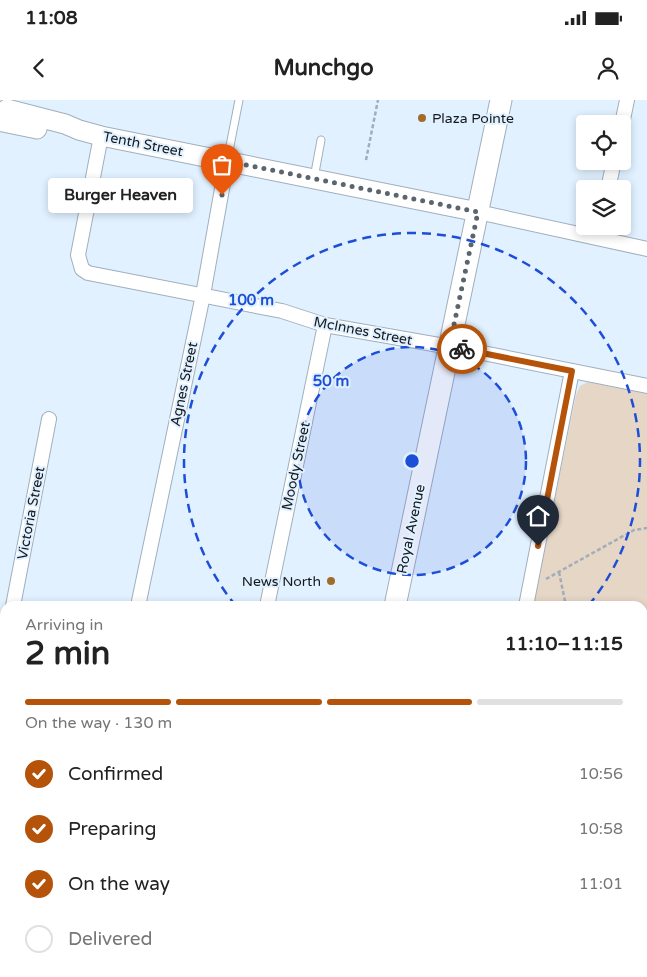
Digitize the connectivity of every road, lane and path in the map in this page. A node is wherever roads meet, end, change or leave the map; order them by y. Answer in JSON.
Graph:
{"nodes":[{"id":1,"x":238,"y":100,"type":"edge"},
{"id":2,"x":378,"y":100,"type":"edge"},
{"id":3,"x":501,"y":100,"type":"edge"},
{"id":4,"x":627,"y":100,"type":"edge"},
{"id":5,"x":3,"y":114,"type":"edge"},
{"id":6,"x":624,"y":115,"type":"edge"},
{"id":7,"x":101,"y":136,"type":"junction"},
{"id":8,"x":320,"y":140,"type":"dead end"},
{"id":9,"x":366,"y":160,"type":"dead end"},
{"id":10,"x":227,"y":161,"type":"junction"},
{"id":11,"x":314,"y":178,"type":"junction"},
{"id":12,"x":478,"y":212,"type":"junction"},
{"id":13,"x":576,"y":229,"type":"edge"},
{"id":14,"x":605,"y":235,"type":"edge"},
{"id":15,"x":647,"y":249,"type":"edge"},
{"id":16,"x":202,"y":295,"type":"junction"},
{"id":17,"x":325,"y":326,"type":"junction"},
{"id":18,"x":449,"y":348,"type":"junction"},
{"id":19,"x":572,"y":371,"type":"junction"},
{"id":20,"x":647,"y":386,"type":"edge"},
{"id":21,"x":49,"y":419,"type":"dead end"},
{"id":22,"x":647,"y":528,"type":"edge"},
{"id":23,"x":14,"y":601,"type":"edge"},
{"id":24,"x":139,"y":601,"type":"edge"},
{"id":25,"x":268,"y":601,"type":"edge"},
{"id":26,"x":396,"y":601,"type":"edge"},
{"id":27,"x":527,"y":601,"type":"edge"},
{"id":28,"x":565,"y":601,"type":"edge"}],
"edges":[{"from":1,"to":10,"type":"lane"},
{"from":2,"to":9,"type":"path"},
{"from":3,"to":12,"type":"main road","name":"Royal Avenue"},
{"from":4,"to":6,"type":"street"},
{"from":5,"to":7,"type":"street","name":"Tenth Street"},
{"from":7,"to":10,"type":"street","name":"Tenth Street"},
{"from":7,"to":16,"type":"street","name":"McInnes Street"},
{"from":8,"to":11,"type":"lane"},
{"from":10,"to":11,"type":"street","name":"Tenth Street"},
{"from":10,"to":16,"type":"street","name":"Agnes Street"},
{"from":11,"to":12,"type":"street","name":"Tenth Street"},
{"from":12,"to":13,"type":"street","name":"Tenth Street"},
{"from":12,"to":18,"type":"main road","name":"Royal Avenue"},
{"from":14,"to":15,"type":"street","name":"Tenth Street"},
{"from":16,"to":17,"type":"street","name":"McInnes Street"},
{"from":16,"to":24,"type":"street","name":"Agnes Street"},
{"from":17,"to":18,"type":"street","name":"McInnes Street"},
{"from":17,"to":25,"type":"street","name":"Moody Street"},
{"from":18,"to":19,"type":"street","name":"McInnes Street"},
{"from":18,"to":26,"type":"main road","name":"Royal Avenue"},
{"from":19,"to":20,"type":"street","name":"McInnes Street"},
{"from":19,"to":27,"type":"street"},
{"from":21,"to":23,"type":"street","name":"Victoria Street"},
{"from":22,"to":28,"type":"path"}]}
